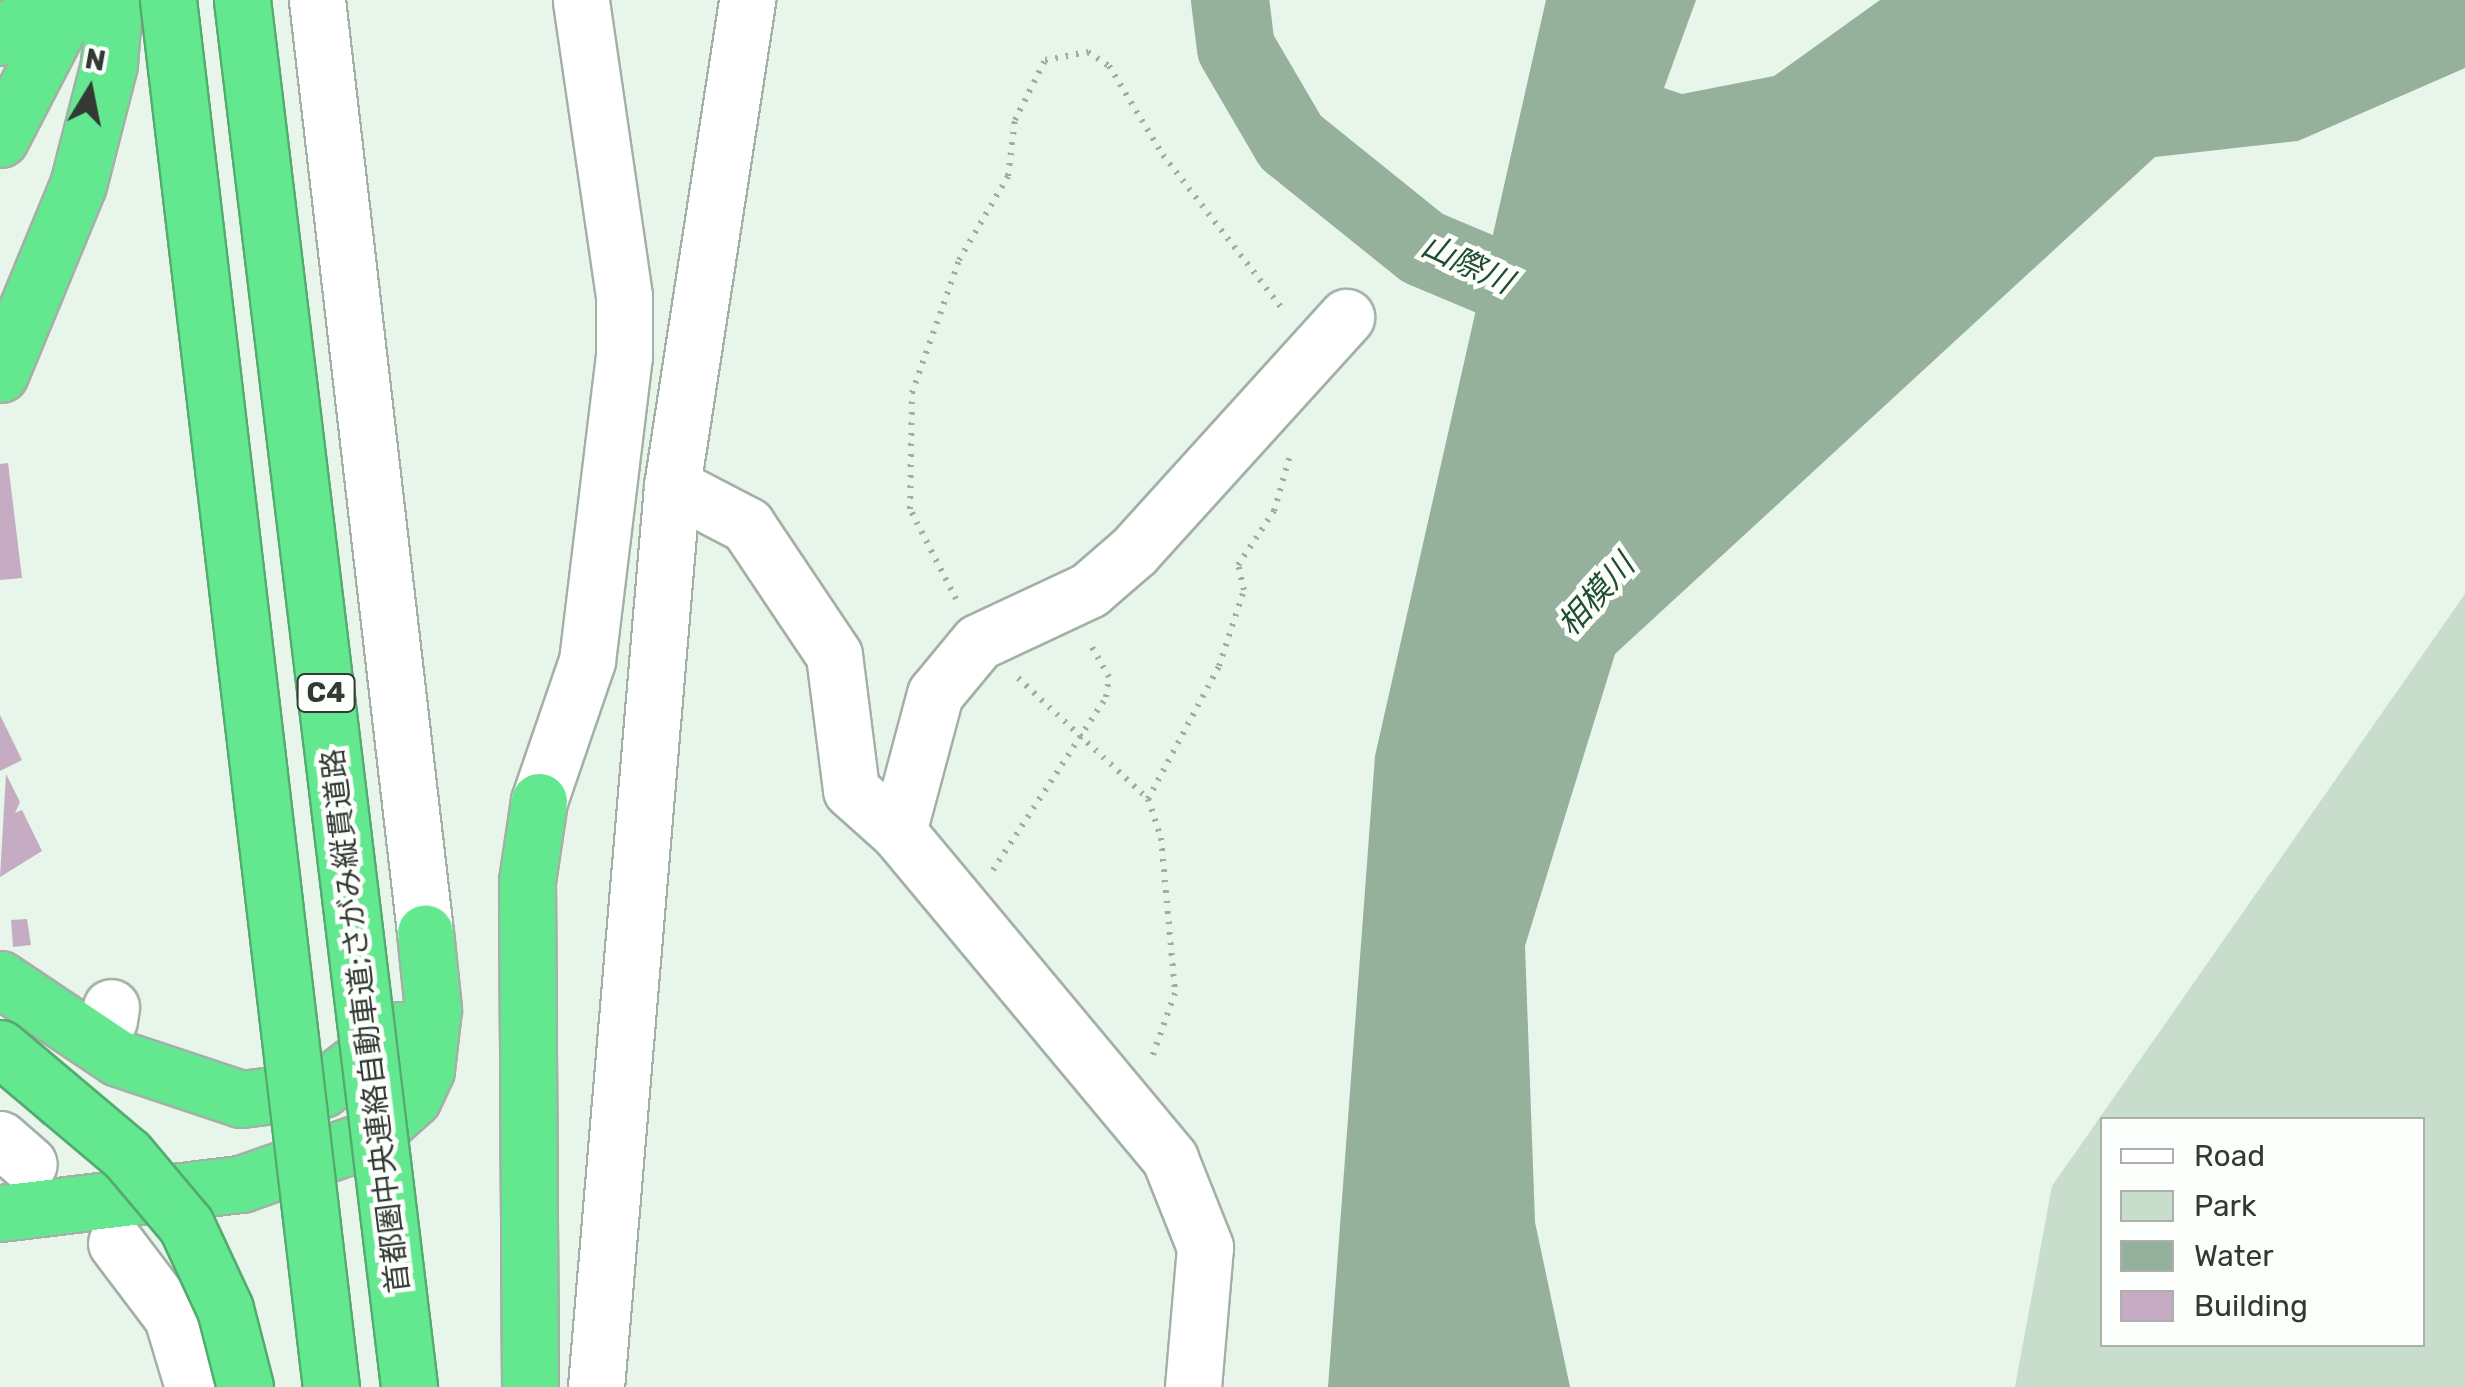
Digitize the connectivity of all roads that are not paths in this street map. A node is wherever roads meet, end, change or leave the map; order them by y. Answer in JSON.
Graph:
{"nodes":[{"id":1,"x":48,"y":0,"type":"edge"},
{"id":2,"x":72,"y":0,"type":"edge"},
{"id":3,"x":114,"y":0,"type":"edge"},
{"id":4,"x":168,"y":0,"type":"edge"},
{"id":5,"x":242,"y":0,"type":"edge"},
{"id":6,"x":317,"y":0,"type":"edge"},
{"id":7,"x":582,"y":0,"type":"edge"},
{"id":8,"x":748,"y":0,"type":"edge"},
{"id":9,"x":0,"y":36,"type":"edge"},
{"id":10,"x":2,"y":133,"type":"edge"},
{"id":11,"x":1346,"y":317,"type":"dead end"},
{"id":12,"x":0,"y":374,"type":"edge"},
{"id":13,"x":672,"y":486,"type":"junction"},
{"id":14,"x":539,"y":801,"type":"joint"},
{"id":15,"x":898,"y":832,"type":"junction"},
{"id":16,"x":425,"y":932,"type":"junction"},
{"id":17,"x":0,"y":979,"type":"edge"},
{"id":18,"x":0,"y":1048,"type":"edge"},
{"id":19,"x":9,"y":1168,"type":"edge"},
{"id":20,"x":116,"y":1244,"type":"dead end"},
{"id":21,"x":193,"y":1387,"type":"edge"},
{"id":22,"x":245,"y":1387,"type":"edge"},
{"id":23,"x":331,"y":1387,"type":"edge"},
{"id":24,"x":409,"y":1387,"type":"edge"},
{"id":25,"x":530,"y":1387,"type":"edge"},
{"id":26,"x":596,"y":1387,"type":"edge"},
{"id":27,"x":1192,"y":1387,"type":"edge"}],
"edges":[{"from":1,"to":9,"type":"highway"},
{"from":2,"to":10,"type":"highway"},
{"from":3,"to":12,"type":"highway"},
{"from":4,"to":23,"type":"highway","number":"C4","bridge":true},
{"from":5,"to":24,"type":"highway","name":"首都圏中央連絡自動車道;さがみ縦貫道路","number":"C4","bridge":true},
{"from":6,"to":16,"type":"street"},
{"from":7,"to":14,"type":"street"},
{"from":8,"to":13,"type":"street"},
{"from":11,"to":15,"type":"street"},
{"from":13,"to":15,"type":"street"},
{"from":13,"to":26,"type":"street"},
{"from":14,"to":25,"type":"highway"},
{"from":15,"to":27,"type":"street"},
{"from":16,"to":17,"type":"highway"},
{"from":16,"to":19,"type":"highway"},
{"from":18,"to":22,"type":"highway","bridge":true},
{"from":20,"to":21,"type":"street"}]}
